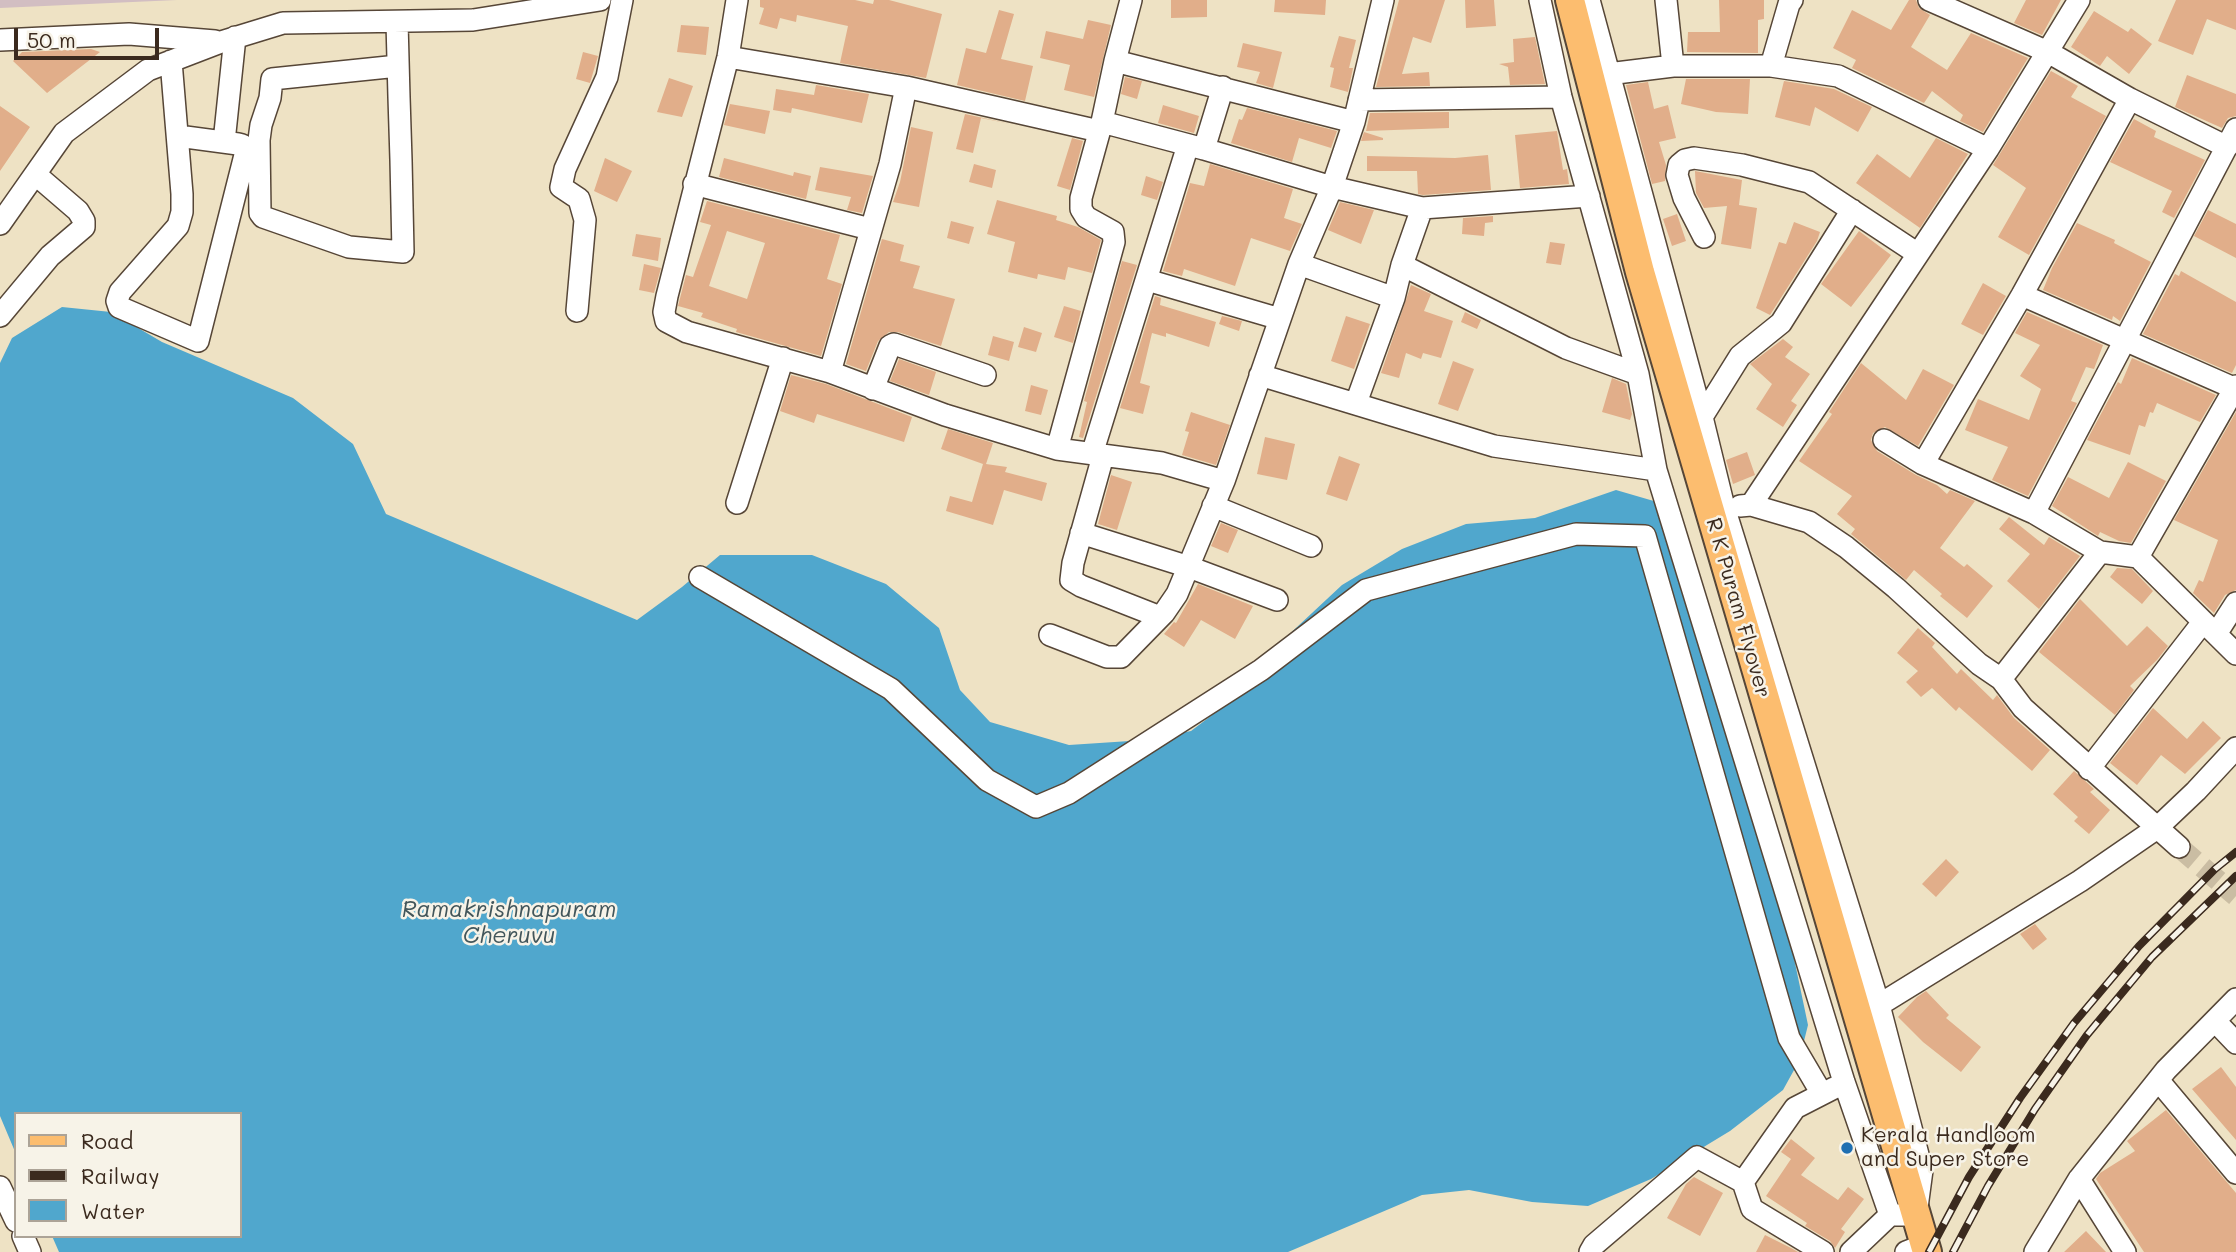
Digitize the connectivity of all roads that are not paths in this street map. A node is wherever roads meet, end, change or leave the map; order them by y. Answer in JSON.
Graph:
{"nodes":[{"id":1,"x":600,"y":0,"type":"edge"},
{"id":2,"x":622,"y":0,"type":"edge"},
{"id":3,"x":737,"y":0,"type":"edge"},
{"id":4,"x":1131,"y":0,"type":"edge"},
{"id":5,"x":1383,"y":0,"type":"edge"},
{"id":6,"x":1540,"y":0,"type":"edge"},
{"id":7,"x":1570,"y":0,"type":"edge"},
{"id":8,"x":1589,"y":0,"type":"edge"},
{"id":9,"x":1666,"y":0,"type":"edge"},
{"id":10,"x":1792,"y":0,"type":"edge"},
{"id":11,"x":1929,"y":0,"type":"edge"},
{"id":12,"x":2079,"y":0,"type":"edge"},
{"id":13,"x":397,"y":22,"type":"junction"},
{"id":14,"x":0,"y":40,"type":"edge"},
{"id":15,"x":228,"y":40,"type":"junction"},
{"id":16,"x":2048,"y":52,"type":"junction"},
{"id":17,"x":728,"y":57,"type":"junction"},
{"id":18,"x":171,"y":61,"type":"junction"},
{"id":19,"x":1115,"y":61,"type":"junction"},
{"id":20,"x":398,"y":66,"type":"junction"},
{"id":21,"x":1673,"y":66,"type":"junction"},
{"id":22,"x":1771,"y":66,"type":"junction"},
{"id":23,"x":1608,"y":74,"type":"junction"},
{"id":24,"x":1223,"y":87,"type":"junction"},
{"id":25,"x":906,"y":88,"type":"junction"},
{"id":26,"x":1561,"y":97,"type":"junction"},
{"id":27,"x":2130,"y":99,"type":"junction"},
{"id":28,"x":1359,"y":100,"type":"junction"},
{"id":29,"x":1354,"y":121,"type":"junction"},
{"id":30,"x":1101,"y":127,"type":"junction"},
{"id":31,"x":178,"y":136,"type":"junction"},
{"id":32,"x":2231,"y":138,"type":"edge"},
{"id":33,"x":224,"y":142,"type":"junction"},
{"id":34,"x":1196,"y":147,"type":"junction"},
{"id":35,"x":1988,"y":149,"type":"junction"},
{"id":36,"x":35,"y":174,"type":"junction"},
{"id":37,"x":694,"y":184,"type":"junction"},
{"id":38,"x":1332,"y":187,"type":"junction"},
{"id":39,"x":1589,"y":197,"type":"junction"},
{"id":40,"x":1422,"y":208,"type":"junction"},
{"id":41,"x":1852,"y":210,"type":"junction"},
{"id":42,"x":0,"y":224,"type":"edge"},
{"id":43,"x":870,"y":229,"type":"junction"},
{"id":44,"x":1703,"y":237,"type":"dead end"},
{"id":45,"x":1919,"y":254,"type":"junction"},
{"id":46,"x":1300,"y":264,"type":"junction"},
{"id":47,"x":1402,"y":265,"type":"junction"},
{"id":48,"x":1147,"y":280,"type":"junction"},
{"id":49,"x":2022,"y":295,"type":"junction"},
{"id":50,"x":1394,"y":298,"type":"junction"},
{"id":51,"x":577,"y":311,"type":"dead end"},
{"id":52,"x":0,"y":316,"type":"edge"},
{"id":53,"x":1280,"y":319,"type":"junction"},
{"id":54,"x":2125,"y":341,"type":"junction"},
{"id":55,"x":783,"y":358,"type":"junction"},
{"id":56,"x":830,"y":372,"type":"junction"},
{"id":57,"x":1638,"y":374,"type":"junction"},
{"id":58,"x":985,"y":375,"type":"dead end"},
{"id":59,"x":1260,"y":375,"type":"junction"},
{"id":60,"x":2236,"y":388,"type":"edge"},
{"id":61,"x":873,"y":389,"type":"junction"},
{"id":62,"x":1356,"y":403,"type":"junction"},
{"id":63,"x":1702,"y":417,"type":"junction"},
{"id":64,"x":1884,"y":440,"type":"dead end"},
{"id":65,"x":1057,"y":449,"type":"junction"},
{"id":66,"x":1098,"y":455,"type":"junction"},
{"id":67,"x":1923,"y":464,"type":"junction"},
{"id":68,"x":1656,"y":470,"type":"junction"},
{"id":69,"x":1224,"y":481,"type":"junction"},
{"id":70,"x":737,"y":503,"type":"dead end"},
{"id":71,"x":1751,"y":505,"type":"junction"},
{"id":72,"x":1213,"y":506,"type":"junction"},
{"id":73,"x":1724,"y":508,"type":"junction"},
{"id":74,"x":2034,"y":513,"type":"junction"},
{"id":75,"x":1674,"y":530,"type":"junction"},
{"id":76,"x":1081,"y":533,"type":"junction"},
{"id":77,"x":1645,"y":536,"type":"junction"},
{"id":78,"x":1311,"y":545,"type":"dead end"},
{"id":79,"x":2100,"y":552,"type":"junction"},
{"id":80,"x":2138,"y":557,"type":"junction"},
{"id":81,"x":1189,"y":567,"type":"junction"},
{"id":82,"x":700,"y":576,"type":"dead end"},
{"id":83,"x":1277,"y":600,"type":"dead end"},
{"id":84,"x":2236,"y":603,"type":"edge"},
{"id":85,"x":1160,"y":617,"type":"junction"},
{"id":86,"x":2210,"y":628,"type":"junction"},
{"id":87,"x":1050,"y":635,"type":"dead end"},
{"id":88,"x":2236,"y":654,"type":"edge"},
{"id":89,"x":2001,"y":679,"type":"junction"},
{"id":90,"x":2236,"y":748,"type":"edge"},
{"id":91,"x":2089,"y":769,"type":"junction"},
{"id":92,"x":2157,"y":828,"type":"junction"},
{"id":93,"x":2179,"y":847,"type":"tunnel mouth"},
{"id":94,"x":2236,"y":999,"type":"edge"},
{"id":95,"x":1879,"y":1005,"type":"junction"},
{"id":96,"x":2215,"y":1021,"type":"junction"},
{"id":97,"x":2236,"y":1044,"type":"edge"},
{"id":98,"x":2158,"y":1080,"type":"junction"},
{"id":99,"x":1844,"y":1082,"type":"junction"},
{"id":100,"x":1822,"y":1094,"type":"junction"},
{"id":101,"x":2236,"y":1173,"type":"edge"},
{"id":102,"x":2079,"y":1179,"type":"junction"},
{"id":103,"x":1743,"y":1182,"type":"junction"},
{"id":104,"x":0,"y":1186,"type":"edge"},
{"id":105,"x":1903,"y":1215,"type":"junction"},
{"id":106,"x":14,"y":1217,"type":"edge"},
{"id":107,"x":1919,"y":1250,"type":"edge"},
{"id":108,"x":1590,"y":1252,"type":"edge"},
{"id":109,"x":1823,"y":1252,"type":"edge"},
{"id":110,"x":1851,"y":1252,"type":"edge"},
{"id":111,"x":2035,"y":1252,"type":"edge"},
{"id":112,"x":2125,"y":1252,"type":"edge"}],
"edges":[{"from":1,"to":13,"type":"street"},
{"from":2,"to":51,"type":"street"},
{"from":3,"to":17,"type":"street"},
{"from":4,"to":19,"type":"street"},
{"from":5,"to":28,"type":"street"},
{"from":6,"to":26,"type":"street"},
{"from":7,"to":105,"type":"main road","name":"R K Puram Flyover"},
{"from":8,"to":23,"type":"street"},
{"from":9,"to":21,"type":"street"},
{"from":10,"to":22,"type":"street"},
{"from":11,"to":16,"type":"street"},
{"from":12,"to":16,"type":"street"},
{"from":13,"to":15,"type":"street"},
{"from":13,"to":20,"type":"street"},
{"from":14,"to":15,"type":"street"},
{"from":15,"to":18,"type":"street"},
{"from":15,"to":33,"type":"street"},
{"from":16,"to":27,"type":"street"},
{"from":16,"to":35,"type":"street"},
{"from":17,"to":25,"type":"street"},
{"from":17,"to":37,"type":"street"},
{"from":18,"to":31,"type":"street"},
{"from":18,"to":36,"type":"street"},
{"from":19,"to":24,"type":"street"},
{"from":19,"to":30,"type":"street"},
{"from":20,"to":20,"type":"street"},
{"from":21,"to":22,"type":"street"},
{"from":21,"to":23,"type":"street"},
{"from":22,"to":35,"type":"street"},
{"from":23,"to":63,"type":"street"},
{"from":24,"to":29,"type":"street"},
{"from":24,"to":34,"type":"street"},
{"from":25,"to":30,"type":"street"},
{"from":25,"to":43,"type":"street"},
{"from":26,"to":28,"type":"street"},
{"from":26,"to":39,"type":"street"},
{"from":27,"to":32,"type":"street"},
{"from":27,"to":49,"type":"street"},
{"from":28,"to":29,"type":"street"},
{"from":29,"to":38,"type":"street"},
{"from":30,"to":34,"type":"street"},
{"from":30,"to":65,"type":"street"},
{"from":31,"to":33,"type":"street"},
{"from":31,"to":33,"type":"street"},
{"from":32,"to":54,"type":"street"},
{"from":34,"to":38,"type":"street"},
{"from":34,"to":48,"type":"street"},
{"from":35,"to":45,"type":"street"},
{"from":36,"to":42,"type":"street"},
{"from":36,"to":52,"type":"street"},
{"from":37,"to":43,"type":"street"},
{"from":37,"to":55,"type":"street"},
{"from":38,"to":40,"type":"street"},
{"from":38,"to":46,"type":"street"},
{"from":39,"to":40,"type":"street"},
{"from":39,"to":57,"type":"street"},
{"from":40,"to":47,"type":"street"},
{"from":41,"to":44,"type":"street"},
{"from":41,"to":45,"type":"street"},
{"from":41,"to":63,"type":"street"},
{"from":43,"to":56,"type":"street"},
{"from":45,"to":71,"type":"street"},
{"from":46,"to":50,"type":"street"},
{"from":46,"to":53,"type":"street"},
{"from":47,"to":50,"type":"street"},
{"from":47,"to":57,"type":"street"},
{"from":48,"to":53,"type":"street"},
{"from":48,"to":66,"type":"street"},
{"from":49,"to":54,"type":"street"},
{"from":49,"to":67,"type":"street"},
{"from":50,"to":62,"type":"street"},
{"from":53,"to":59,"type":"street"},
{"from":54,"to":60,"type":"street"},
{"from":54,"to":74,"type":"street"},
{"from":55,"to":56,"type":"street"},
{"from":55,"to":70,"type":"street"},
{"from":56,"to":61,"type":"street"},
{"from":57,"to":68,"type":"street"},
{"from":58,"to":61,"type":"street"},
{"from":59,"to":62,"type":"street"},
{"from":59,"to":69,"type":"street"},
{"from":60,"to":80,"type":"street"},
{"from":61,"to":65,"type":"street"},
{"from":62,"to":68,"type":"street"},
{"from":63,"to":73,"type":"street"},
{"from":64,"to":67,"type":"street"},
{"from":65,"to":66,"type":"street"},
{"from":66,"to":69,"type":"street"},
{"from":66,"to":76,"type":"street"},
{"from":67,"to":74,"type":"street"},
{"from":68,"to":75,"type":"street"},
{"from":69,"to":72,"type":"street"},
{"from":71,"to":73,"type":"street"},
{"from":71,"to":89,"type":"street"},
{"from":72,"to":78,"type":"street"},
{"from":72,"to":81,"type":"street"},
{"from":73,"to":95,"type":"street"},
{"from":74,"to":79,"type":"street"},
{"from":75,"to":77,"type":"street"},
{"from":75,"to":99,"type":"street"},
{"from":76,"to":81,"type":"street"},
{"from":76,"to":85,"type":"street"},
{"from":77,"to":82,"type":"street"},
{"from":77,"to":100,"type":"street"},
{"from":79,"to":80,"type":"street"},
{"from":79,"to":89,"type":"street"},
{"from":80,"to":86,"type":"street"},
{"from":81,"to":83,"type":"street"},
{"from":81,"to":85,"type":"street"},
{"from":84,"to":86,"type":"street"},
{"from":85,"to":87,"type":"street"},
{"from":86,"to":88,"type":"street"},
{"from":86,"to":91,"type":"street"},
{"from":89,"to":91,"type":"street"},
{"from":90,"to":92,"type":"street"},
{"from":91,"to":92,"type":"street"},
{"from":92,"to":93,"type":"street"},
{"from":92,"to":95,"type":"street"},
{"from":94,"to":96,"type":"street"},
{"from":95,"to":105,"type":"street"},
{"from":96,"to":97,"type":"street"},
{"from":96,"to":98,"type":"street"},
{"from":98,"to":101,"type":"street"},
{"from":98,"to":102,"type":"street"},
{"from":99,"to":100,"type":"street"},
{"from":99,"to":105,"type":"street"},
{"from":100,"to":103,"type":"street"},
{"from":102,"to":111,"type":"street"},
{"from":102,"to":112,"type":"street"},
{"from":103,"to":108,"type":"street"},
{"from":103,"to":109,"type":"street"},
{"from":104,"to":106,"type":"street"},
{"from":105,"to":107,"type":"main road","name":"R K Puram Flyover"},
{"from":105,"to":110,"type":"street"}]}
